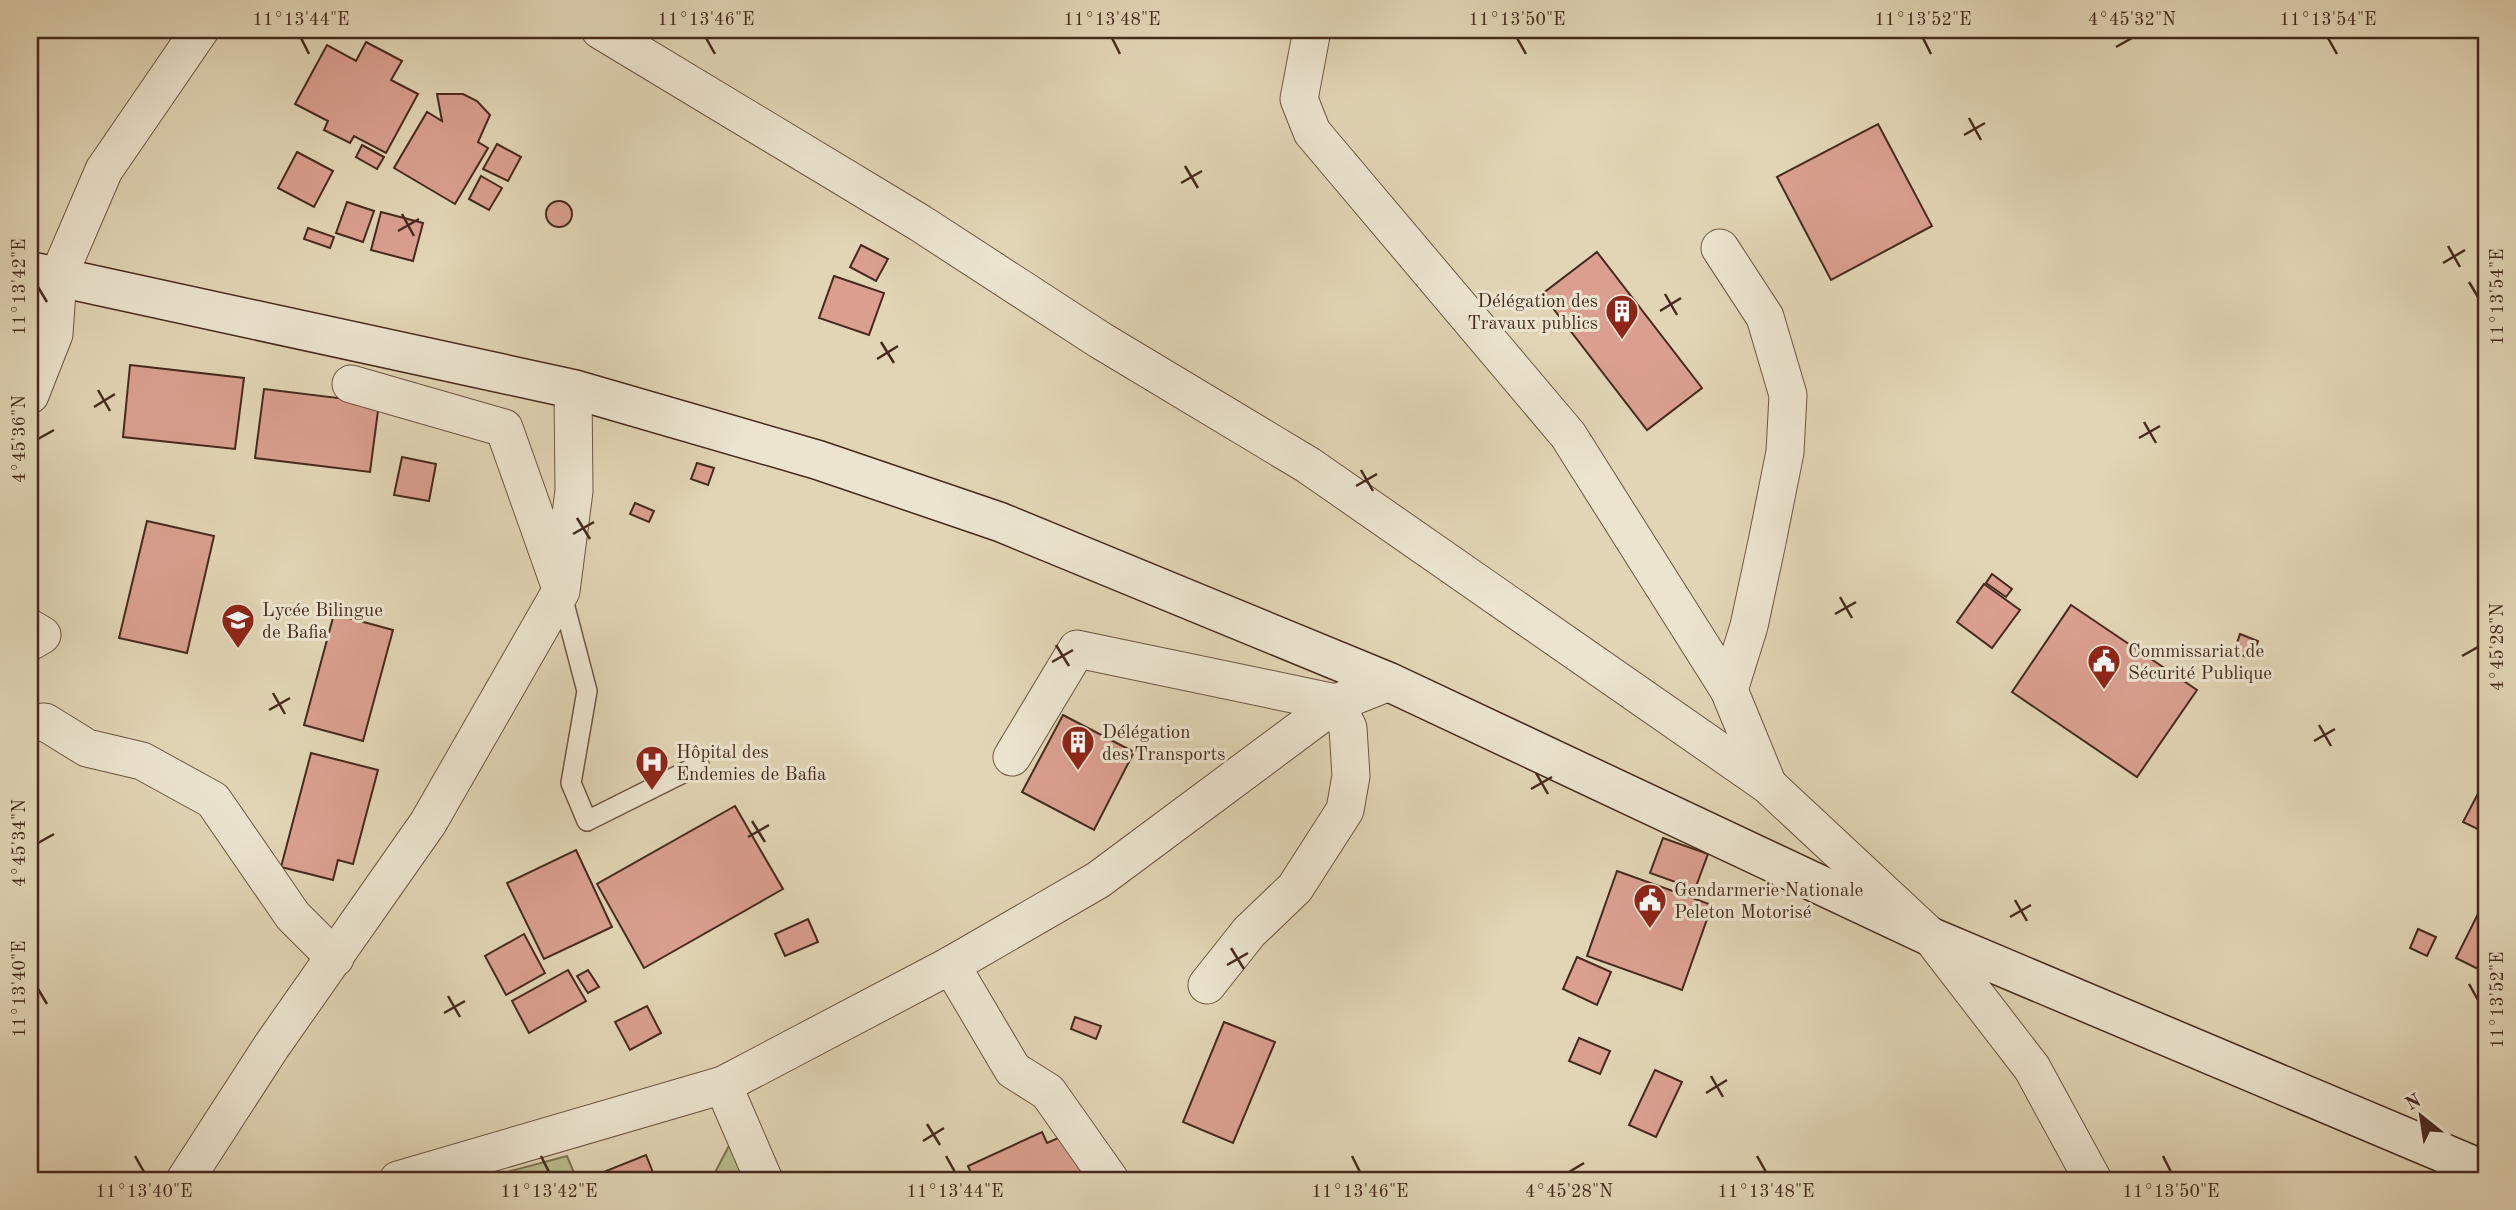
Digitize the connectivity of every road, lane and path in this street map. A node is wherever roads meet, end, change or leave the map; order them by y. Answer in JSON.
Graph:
{"nodes":[{"id":1,"x":200,"y":30,"type":"edge"},
{"id":2,"x":600,"y":30,"type":"edge"},
{"id":3,"x":1312,"y":30,"type":"edge"},
{"id":4,"x":1720,"y":248,"type":"dead end"},
{"id":5,"x":44,"y":274,"type":"edge"},
{"id":6,"x":351,"y":384,"type":"dead end"},
{"id":7,"x":573,"y":389,"type":"junction"},
{"id":8,"x":30,"y":395,"type":"edge"},
{"id":9,"x":561,"y":591,"type":"junction"},
{"id":10,"x":30,"y":628,"type":"edge"},
{"id":11,"x":30,"y":642,"type":"edge"},
{"id":12,"x":1389,"y":682,"type":"junction"},
{"id":13,"x":1729,"y":690,"type":"junction"},
{"id":14,"x":1336,"y":703,"type":"junction"},
{"id":15,"x":30,"y":723,"type":"edge"},
{"id":16,"x":1012,"y":757,"type":"dead end"},
{"id":17,"x":699,"y":765,"type":"dead end"},
{"id":18,"x":1768,"y":785,"type":"junction"},
{"id":19,"x":1931,"y":937,"type":"junction"},
{"id":20,"x":335,"y":958,"type":"junction"},
{"id":21,"x":951,"y":965,"type":"junction"},
{"id":22,"x":1207,"y":985,"type":"dead end"},
{"id":23,"x":723,"y":1085,"type":"junction"},
{"id":24,"x":2486,"y":1171,"type":"edge"},
{"id":25,"x":405,"y":1179,"type":"edge"},
{"id":26,"x":185,"y":1180,"type":"edge"},
{"id":27,"x":764,"y":1180,"type":"edge"},
{"id":28,"x":1110,"y":1180,"type":"edge"},
{"id":29,"x":2092,"y":1180,"type":"edge"}],
"edges":[{"from":1,"to":5,"type":"street"},
{"from":2,"to":18,"type":"street"},
{"from":3,"to":13,"type":"street"},
{"from":4,"to":13,"type":"street"},
{"from":5,"to":7,"type":"main road"},
{"from":5,"to":8,"type":"street"},
{"from":6,"to":9,"type":"street"},
{"from":7,"to":9,"type":"street"},
{"from":7,"to":12,"type":"main road"},
{"from":9,"to":17,"type":"lane"},
{"from":9,"to":20,"type":"street"},
{"from":10,"to":11,"type":"street"},
{"from":12,"to":14,"type":"street"},
{"from":12,"to":19,"type":"main road"},
{"from":13,"to":18,"type":"street"},
{"from":14,"to":16,"type":"street"},
{"from":14,"to":21,"type":"street"},
{"from":14,"to":22,"type":"street"},
{"from":15,"to":20,"type":"street"},
{"from":18,"to":19,"type":"street"},
{"from":19,"to":24,"type":"main road"},
{"from":19,"to":29,"type":"street"},
{"from":20,"to":26,"type":"street"},
{"from":21,"to":23,"type":"street"},
{"from":21,"to":28,"type":"street"},
{"from":23,"to":25,"type":"street"},
{"from":23,"to":27,"type":"street"}]}
